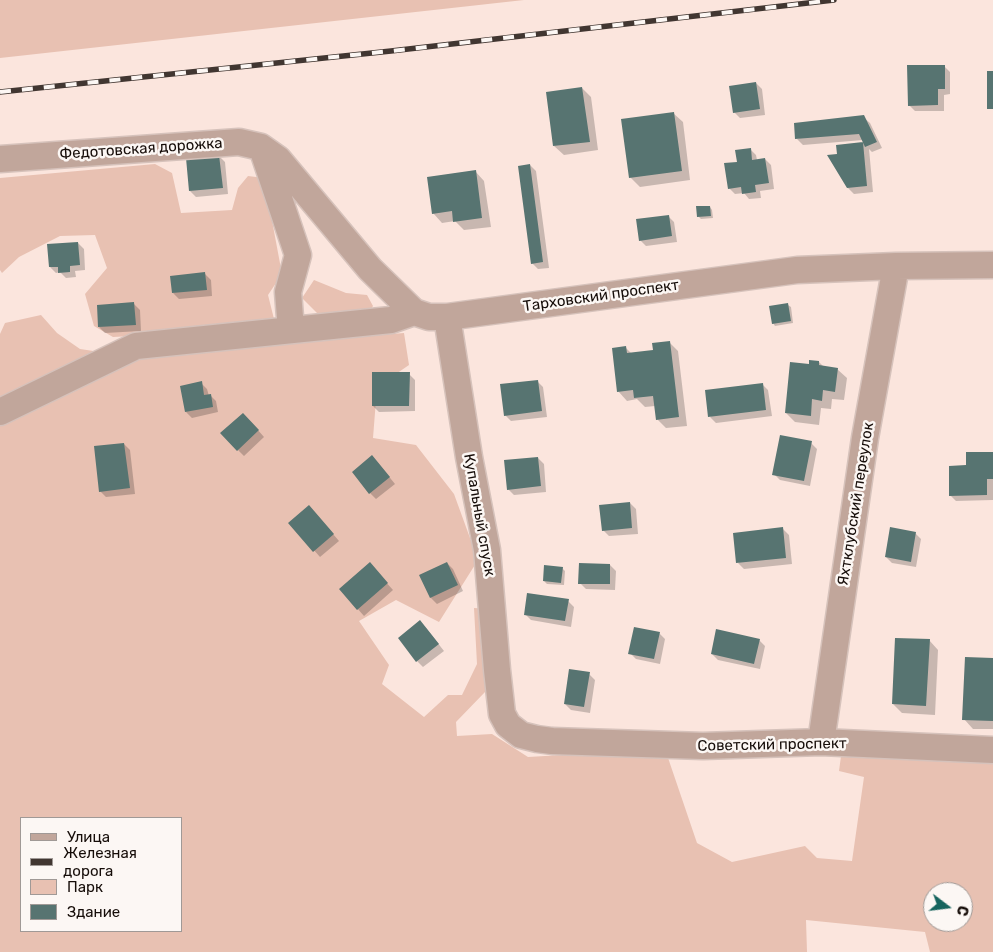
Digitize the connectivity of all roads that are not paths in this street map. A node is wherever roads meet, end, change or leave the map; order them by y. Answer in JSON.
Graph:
{"nodes":[{"id":1,"x":270,"y":153,"type":"junction"},
{"id":2,"x":0,"y":158,"type":"edge"},
{"id":3,"x":993,"y":265,"type":"edge"},
{"id":4,"x":896,"y":266,"type":"junction"},
{"id":5,"x":414,"y":312,"type":"junction"},
{"id":6,"x":447,"y":317,"type":"junction"},
{"id":7,"x":291,"y":330,"type":"junction"},
{"id":8,"x":0,"y":412,"type":"edge"},
{"id":9,"x":552,"y":741,"type":"joint"},
{"id":10,"x":821,"y":742,"type":"junction"},
{"id":11,"x":993,"y":750,"type":"edge"}],
"edges":[{"from":1,"to":2,"type":"street","name":"Федотовская дорожка"},
{"from":1,"to":5,"type":"street"},
{"from":1,"to":7,"type":"street"},
{"from":3,"to":4,"type":"street","name":"Тарховский проспект"},
{"from":4,"to":6,"type":"street","name":"Тарховский проспект"},
{"from":4,"to":10,"type":"street","name":"Яхтклубский переулок"},
{"from":5,"to":6,"type":"street","name":"Тарховский проспект"},
{"from":5,"to":7,"type":"street"},
{"from":6,"to":9,"type":"street","name":"Купальный спуск"},
{"from":7,"to":8,"type":"street"},
{"from":9,"to":10,"type":"street","name":"Советский проспект"},
{"from":10,"to":11,"type":"street","name":"Советский проспект"}]}
